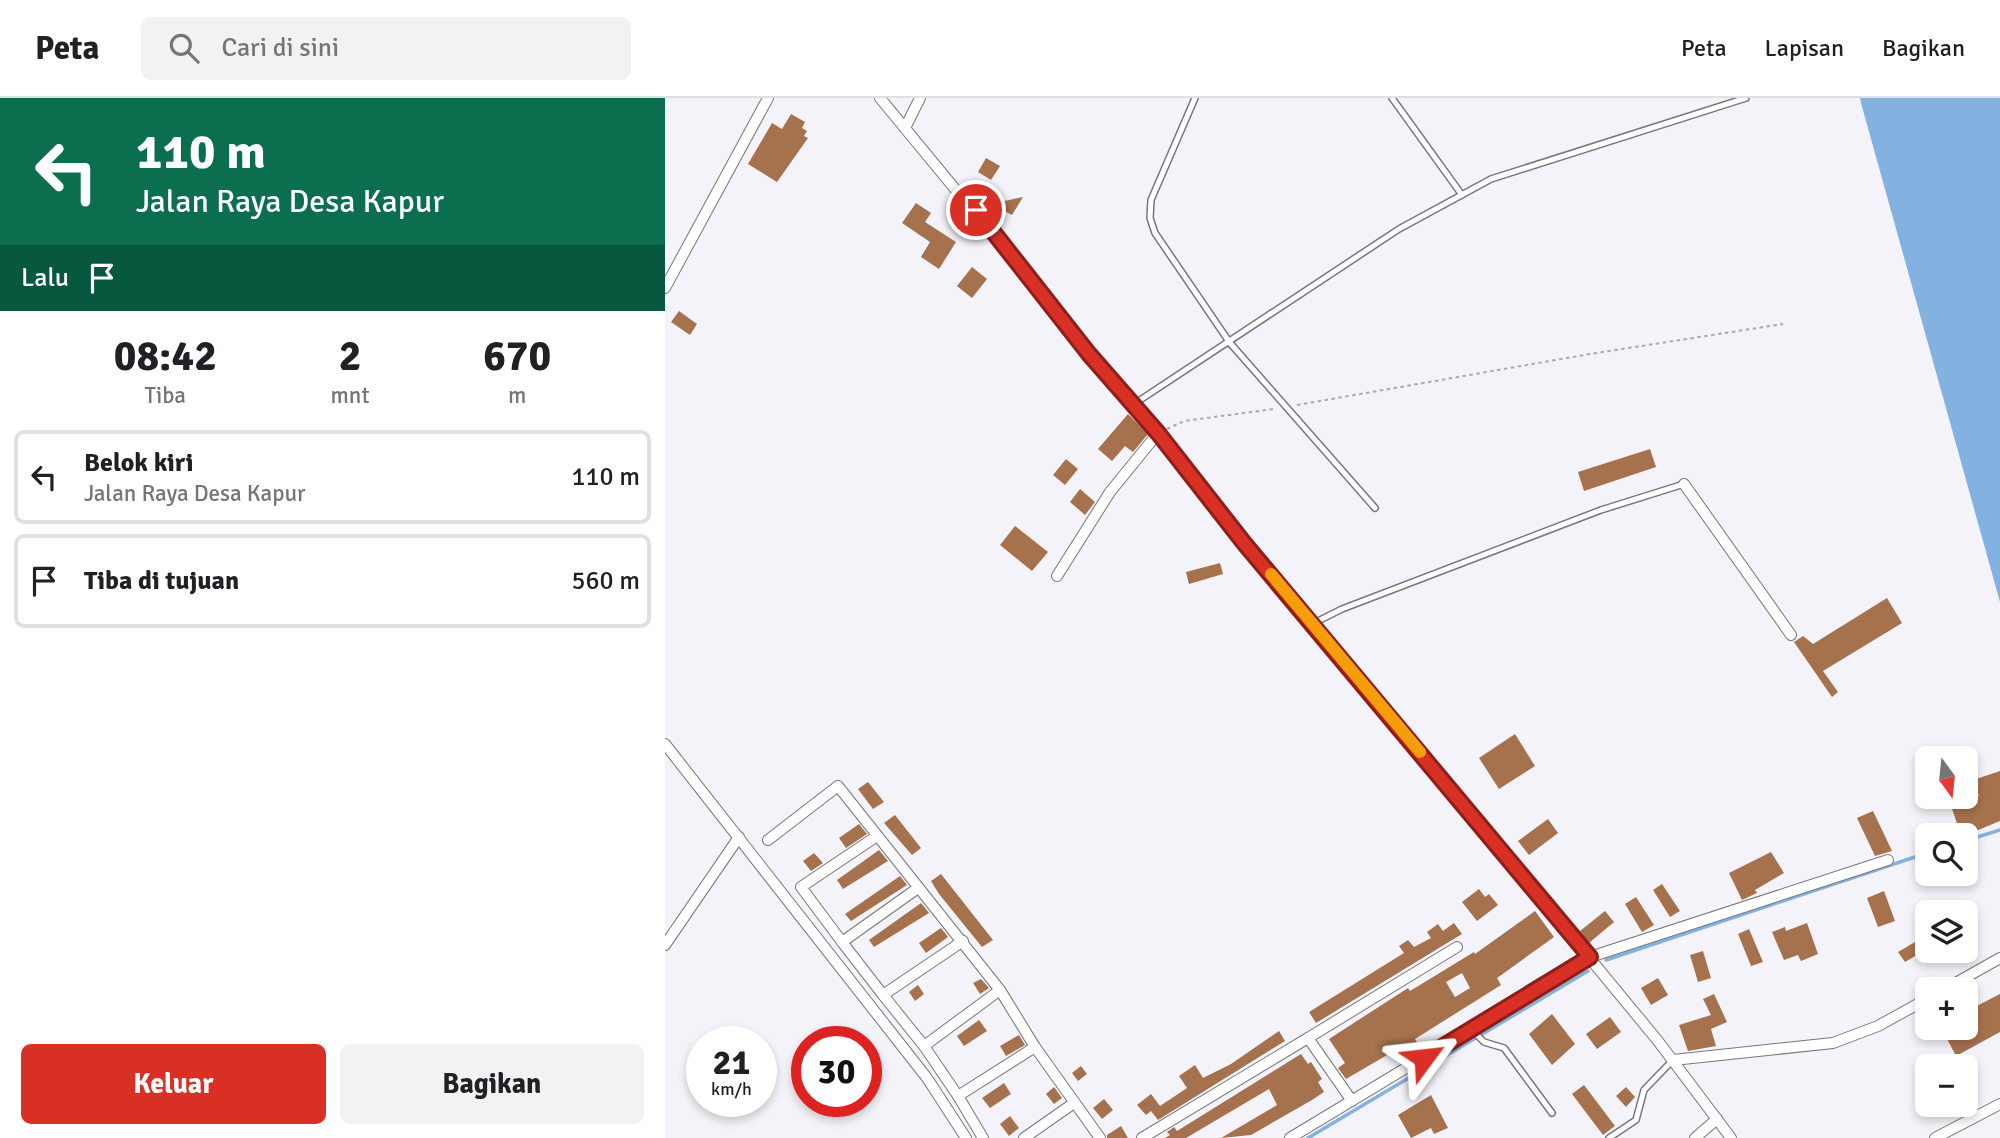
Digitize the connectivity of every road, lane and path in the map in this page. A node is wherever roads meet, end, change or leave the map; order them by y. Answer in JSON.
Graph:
{"nodes":[{"id":1,"x":768,"y":98,"type":"edge"},
{"id":2,"x":880,"y":98,"type":"edge"},
{"id":3,"x":920,"y":98,"type":"edge"},
{"id":4,"x":1195,"y":98,"type":"edge"},
{"id":5,"x":1392,"y":98,"type":"edge"},
{"id":6,"x":1746,"y":98,"type":"edge"},
{"id":7,"x":905,"y":128,"type":"junction"},
{"id":8,"x":1462,"y":195,"type":"junction"},
{"id":9,"x":665,"y":288,"type":"edge"},
{"id":10,"x":1783,"y":324,"type":"dead end"},
{"id":11,"x":1230,"y":343,"type":"junction"},
{"id":12,"x":1133,"y":405,"type":"junction"},
{"id":13,"x":1286,"y":407,"type":"junction"},
{"id":14,"x":1158,"y":433,"type":"junction"},
{"id":15,"x":1684,"y":484,"type":"joint"},
{"id":16,"x":1375,"y":508,"type":"dead end"},
{"id":17,"x":1057,"y":576,"type":"dead end"},
{"id":18,"x":1313,"y":624,"type":"junction"},
{"id":19,"x":1791,"y":635,"type":"dead end"},
{"id":20,"x":665,"y":744,"type":"edge"},
{"id":21,"x":877,"y":836,"type":"junction"},
{"id":22,"x":739,"y":837,"type":"junction"},
{"id":23,"x":768,"y":840,"type":"dead end"},
{"id":24,"x":1888,"y":860,"type":"dead end"},
{"id":25,"x":918,"y":888,"type":"junction"},
{"id":26,"x":963,"y":941,"type":"junction"},
{"id":27,"x":842,"y":942,"type":"junction"},
{"id":28,"x":665,"y":945,"type":"edge"},
{"id":29,"x":1457,"y":947,"type":"dead end"},
{"id":30,"x":1590,"y":957,"type":"junction"},
{"id":31,"x":2000,"y":958,"type":"edge"},
{"id":32,"x":1966,"y":977,"type":"edge"},
{"id":33,"x":1000,"y":990,"type":"junction"},
{"id":34,"x":883,"y":995,"type":"junction"},
{"id":35,"x":1915,"y":1006,"type":"edge"},
{"id":36,"x":1473,"y":1030,"type":"junction"},
{"id":37,"x":1308,"y":1038,"type":"junction"},
{"id":38,"x":923,"y":1045,"type":"junction"},
{"id":39,"x":1035,"y":1047,"type":"junction"},
{"id":40,"x":1673,"y":1060,"type":"junction"},
{"id":41,"x":958,"y":1096,"type":"junction"},
{"id":42,"x":1352,"y":1101,"type":"junction"},
{"id":43,"x":1074,"y":1103,"type":"junction"},
{"id":44,"x":2000,"y":1104,"type":"edge"},
{"id":45,"x":1552,"y":1113,"type":"dead end"},
{"id":46,"x":1717,"y":1119,"type":"junction"},
{"id":47,"x":1146,"y":1137,"type":"edge"},
{"id":48,"x":966,"y":1138,"type":"edge"},
{"id":49,"x":983,"y":1138,"type":"edge"},
{"id":50,"x":1024,"y":1138,"type":"edge"},
{"id":51,"x":1100,"y":1138,"type":"edge"},
{"id":52,"x":1290,"y":1138,"type":"edge"},
{"id":53,"x":1609,"y":1138,"type":"edge"},
{"id":54,"x":1695,"y":1138,"type":"edge"},
{"id":55,"x":1731,"y":1138,"type":"edge"},
{"id":56,"x":1935,"y":1138,"type":"edge"}],
"edges":[{"from":1,"to":9,"type":"street"},
{"from":2,"to":7,"type":"street"},
{"from":3,"to":7,"type":"street"},
{"from":4,"to":11,"type":"lane"},
{"from":5,"to":8,"type":"lane"},
{"from":6,"to":8,"type":"lane"},
{"from":7,"to":12,"type":"street"},
{"from":8,"to":11,"type":"lane"},
{"from":10,"to":13,"type":"path"},
{"from":11,"to":12,"type":"lane"},
{"from":11,"to":13,"type":"lane"},
{"from":12,"to":14,"type":"street"},
{"from":13,"to":14,"type":"path"},
{"from":13,"to":16,"type":"lane"},
{"from":14,"to":17,"type":"street"},
{"from":14,"to":18,"type":"street"},
{"from":15,"to":18,"type":"lane"},
{"from":15,"to":19,"type":"street"},
{"from":18,"to":30,"type":"street"},
{"from":20,"to":22,"type":"street"},
{"from":21,"to":23,"type":"street"},
{"from":21,"to":25,"type":"street"},
{"from":21,"to":27,"type":"street"},
{"from":22,"to":28,"type":"street"},
{"from":22,"to":48,"type":"street"},
{"from":24,"to":30,"type":"street"},
{"from":25,"to":26,"type":"street"},
{"from":25,"to":27,"type":"street"},
{"from":26,"to":33,"type":"street"},
{"from":26,"to":34,"type":"street"},
{"from":27,"to":34,"type":"street"},
{"from":29,"to":37,"type":"street"},
{"from":30,"to":36,"type":"street"},
{"from":30,"to":40,"type":"street"},
{"from":31,"to":32,"type":"street"},
{"from":33,"to":38,"type":"street"},
{"from":33,"to":39,"type":"street"},
{"from":34,"to":38,"type":"street"},
{"from":35,"to":40,"type":"street"},
{"from":36,"to":42,"type":"street"},
{"from":36,"to":45,"type":"lane"},
{"from":37,"to":42,"type":"street"},
{"from":37,"to":47,"type":"street"},
{"from":38,"to":41,"type":"street"},
{"from":39,"to":41,"type":"street"},
{"from":39,"to":43,"type":"street"},
{"from":40,"to":46,"type":"street"},
{"from":40,"to":53,"type":"lane"},
{"from":41,"to":49,"type":"street"},
{"from":42,"to":52,"type":"street"},
{"from":43,"to":50,"type":"street"},
{"from":43,"to":51,"type":"street"},
{"from":44,"to":56,"type":"street"},
{"from":46,"to":54,"type":"street"},
{"from":46,"to":55,"type":"street"}]}
